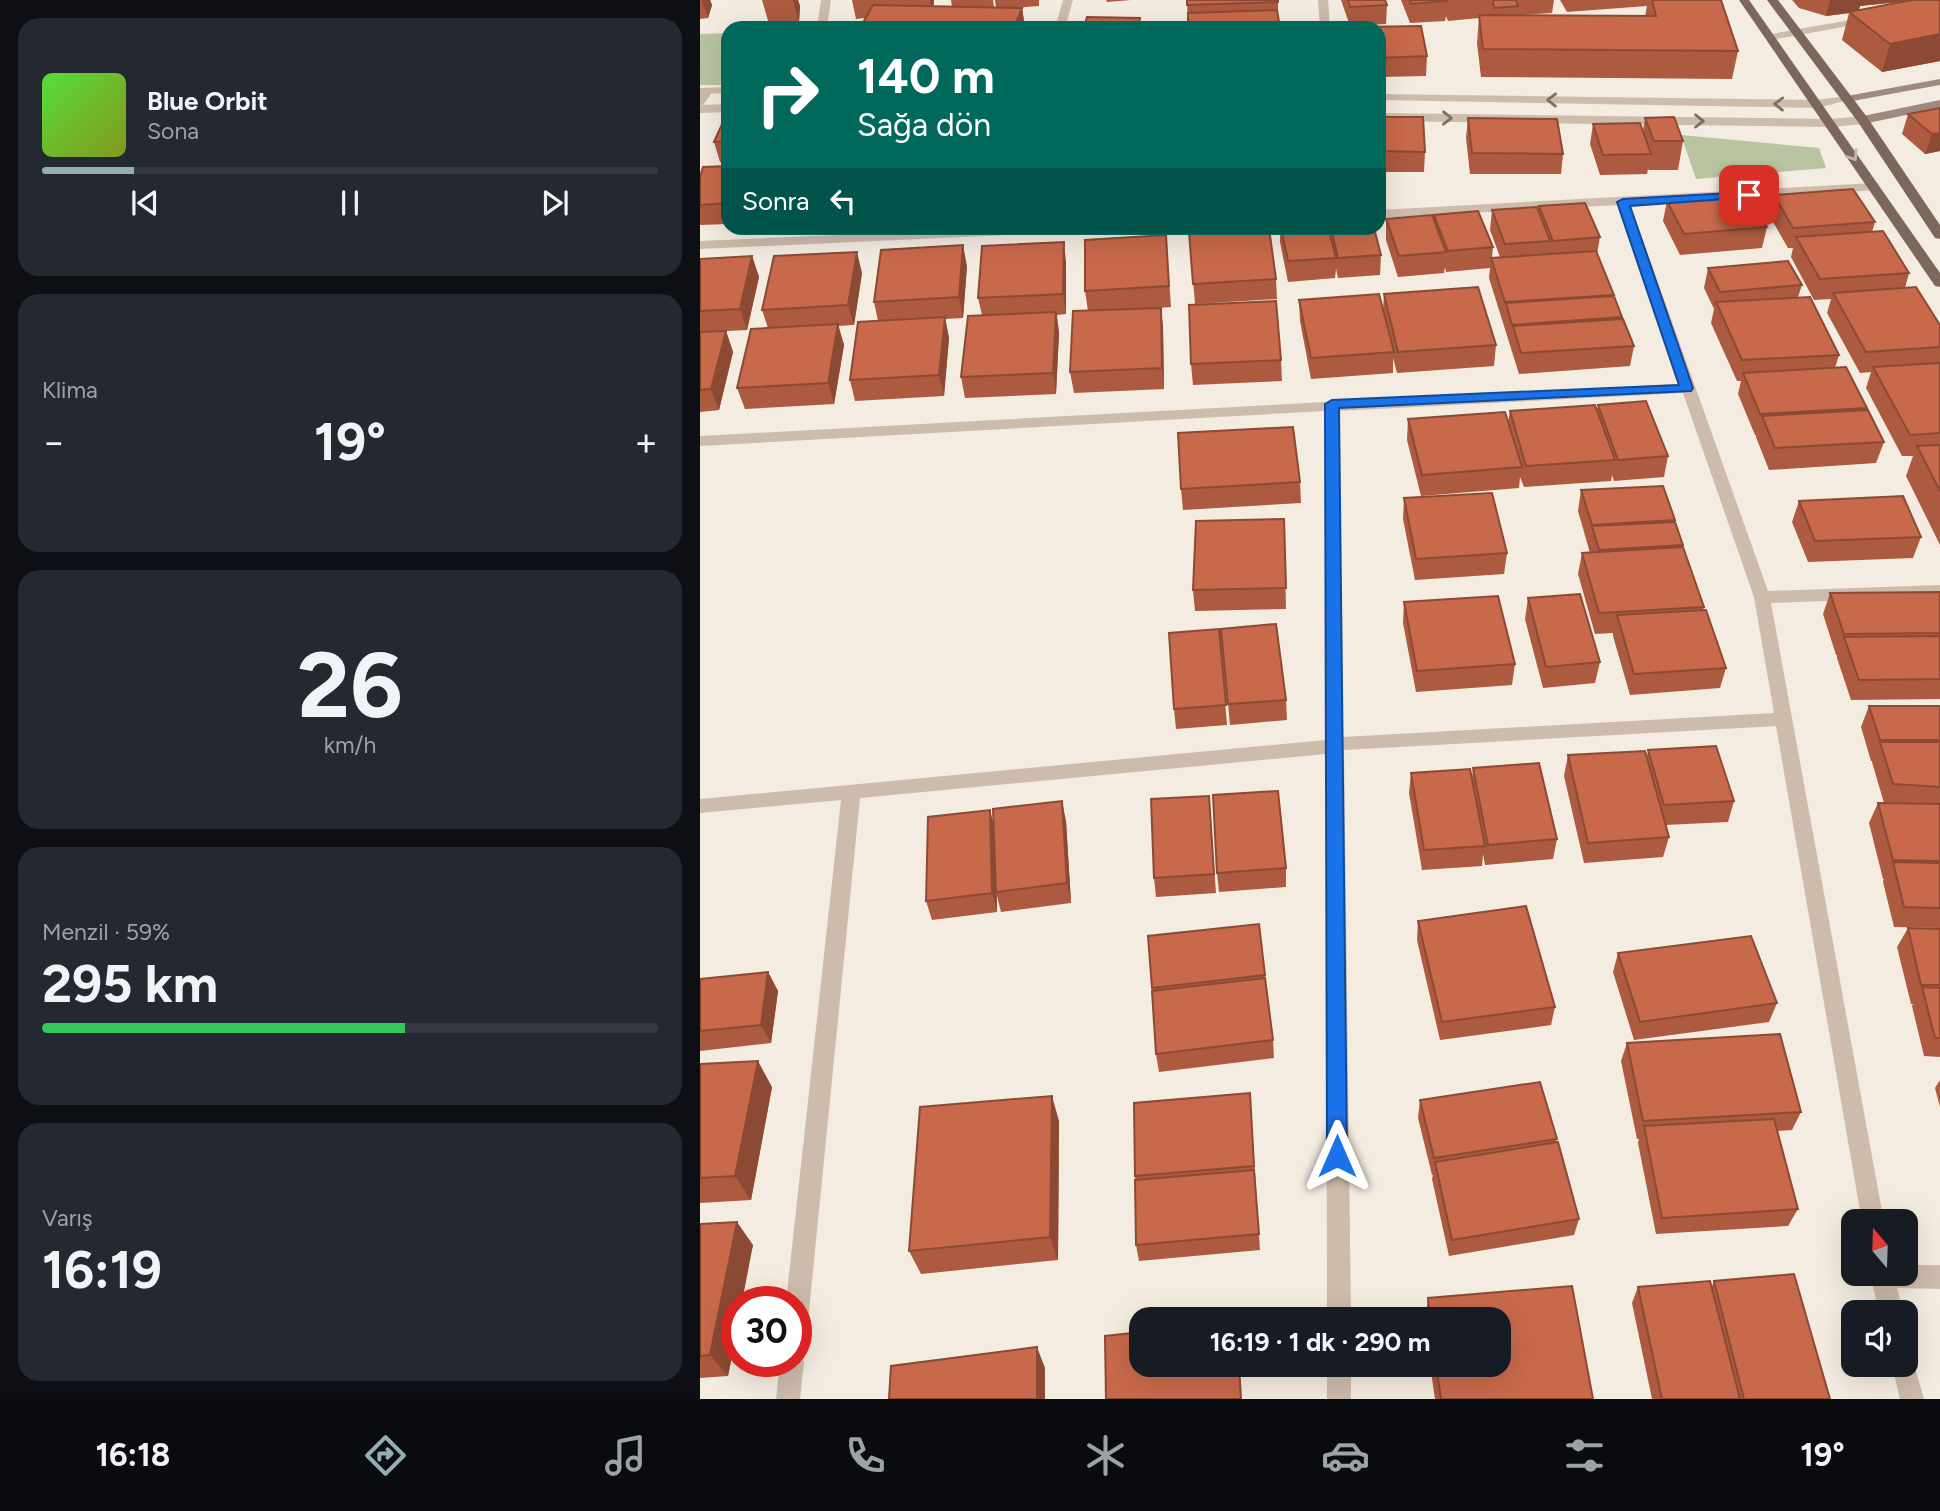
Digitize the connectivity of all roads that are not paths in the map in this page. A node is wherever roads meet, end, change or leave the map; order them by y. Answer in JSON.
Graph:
{"nodes":[{"id":1,"x":826,"y":0,"type":"edge"},
{"id":2,"x":1068,"y":0,"type":"edge"},
{"id":3,"x":1323,"y":0,"type":"edge"},
{"id":4,"x":1744,"y":0,"type":"edge"},
{"id":5,"x":1772,"y":0,"type":"edge"},
{"id":6,"x":1884,"y":18,"type":"edge"},
{"id":7,"x":823,"y":21,"type":"edge"},
{"id":8,"x":1062,"y":21,"type":"edge"},
{"id":9,"x":1324,"y":21,"type":"edge"},
{"id":10,"x":1796,"y":33,"type":"junction"},
{"id":11,"x":1770,"y":37,"type":"junction"},
{"id":12,"x":1940,"y":82,"type":"edge"},
{"id":13,"x":721,"y":91,"type":"edge"},
{"id":14,"x":702,"y":94,"type":"edge"},
{"id":15,"x":1386,"y":97,"type":"edge"},
{"id":16,"x":1847,"y":99,"type":"junction"},
{"id":17,"x":1816,"y":104,"type":"junction"},
{"id":18,"x":1940,"y":104,"type":"edge"},
{"id":19,"x":721,"y":108,"type":"edge"},
{"id":20,"x":700,"y":109,"type":"edge"},
{"id":21,"x":1386,"y":117,"type":"edge"},
{"id":22,"x":1863,"y":120,"type":"junction"},
{"id":23,"x":1831,"y":123,"type":"junction"},
{"id":24,"x":1875,"y":187,"type":"junction"},
{"id":25,"x":1623,"y":202,"type":"junction"},
{"id":26,"x":1386,"y":214,"type":"edge"},
{"id":27,"x":921,"y":235,"type":"edge"},
{"id":28,"x":1940,"y":235,"type":"edge"},
{"id":29,"x":700,"y":245,"type":"edge"},
{"id":30,"x":1936,"y":268,"type":"edge"},
{"id":31,"x":1940,"y":283,"type":"edge"},
{"id":32,"x":1687,"y":388,"type":"junction"},
{"id":33,"x":1332,"y":404,"type":"junction"},
{"id":34,"x":700,"y":441,"type":"edge"},
{"id":35,"x":1940,"y":591,"type":"edge"},
{"id":36,"x":1762,"y":597,"type":"junction"},
{"id":37,"x":1785,"y":719,"type":"junction"},
{"id":38,"x":1334,"y":745,"type":"junction"},
{"id":39,"x":851,"y":792,"type":"junction"},
{"id":40,"x":700,"y":806,"type":"edge"},
{"id":41,"x":1871,"y":1209,"type":"edge"},
{"id":42,"x":1918,"y":1276,"type":"edge"},
{"id":43,"x":1940,"y":1277,"type":"edge"},
{"id":44,"x":800,"y":1286,"type":"edge"},
{"id":45,"x":1339,"y":1307,"type":"edge"},
{"id":46,"x":790,"y":1377,"type":"edge"},
{"id":47,"x":1339,"y":1377,"type":"edge"},
{"id":48,"x":1907,"y":1377,"type":"edge"},
{"id":49,"x":788,"y":1399,"type":"edge"},
{"id":50,"x":1339,"y":1399,"type":"edge"},
{"id":51,"x":1912,"y":1399,"type":"edge"}],
"edges":[{"from":1,"to":7,"type":"street"},
{"from":2,"to":8,"type":"street"},
{"from":3,"to":9,"type":"street"},
{"from":4,"to":11,"type":"main road"},
{"from":5,"to":10,"type":"main road"},
{"from":6,"to":10,"type":"street"},
{"from":10,"to":11,"type":"street"},
{"from":10,"to":16,"type":"main road"},
{"from":11,"to":17,"type":"main road"},
{"from":12,"to":16,"type":"main road"},
{"from":13,"to":14,"type":"street"},
{"from":17,"to":15,"type":"street","one_way":true},
{"from":16,"to":17,"type":"street"},
{"from":16,"to":22,"type":"main road"},
{"from":17,"to":23,"type":"main road"},
{"from":18,"to":22,"type":"main road"},
{"from":19,"to":20,"type":"street"},
{"from":21,"to":23,"type":"street","one_way":true},
{"from":22,"to":23,"type":"street"},
{"from":22,"to":28,"type":"main road"},
{"from":23,"to":24,"type":"main road","one_way":true},
{"from":24,"to":25,"type":"street"},
{"from":24,"to":30,"type":"main road"},
{"from":25,"to":26,"type":"street"},
{"from":25,"to":32,"type":"street"},
{"from":27,"to":29,"type":"street"},
{"from":30,"to":31,"type":"main road"},
{"from":32,"to":33,"type":"street"},
{"from":32,"to":36,"type":"street"},
{"from":33,"to":34,"type":"street"},
{"from":33,"to":38,"type":"street"},
{"from":35,"to":36,"type":"street"},
{"from":36,"to":37,"type":"street"},
{"from":37,"to":38,"type":"street"},
{"from":37,"to":41,"type":"street"},
{"from":38,"to":39,"type":"street"},
{"from":38,"to":45,"type":"street"},
{"from":39,"to":40,"type":"street"},
{"from":39,"to":44,"type":"street"},
{"from":42,"to":43,"type":"street"},
{"from":46,"to":49,"type":"street"},
{"from":47,"to":50,"type":"street"},
{"from":48,"to":51,"type":"street"}]}
